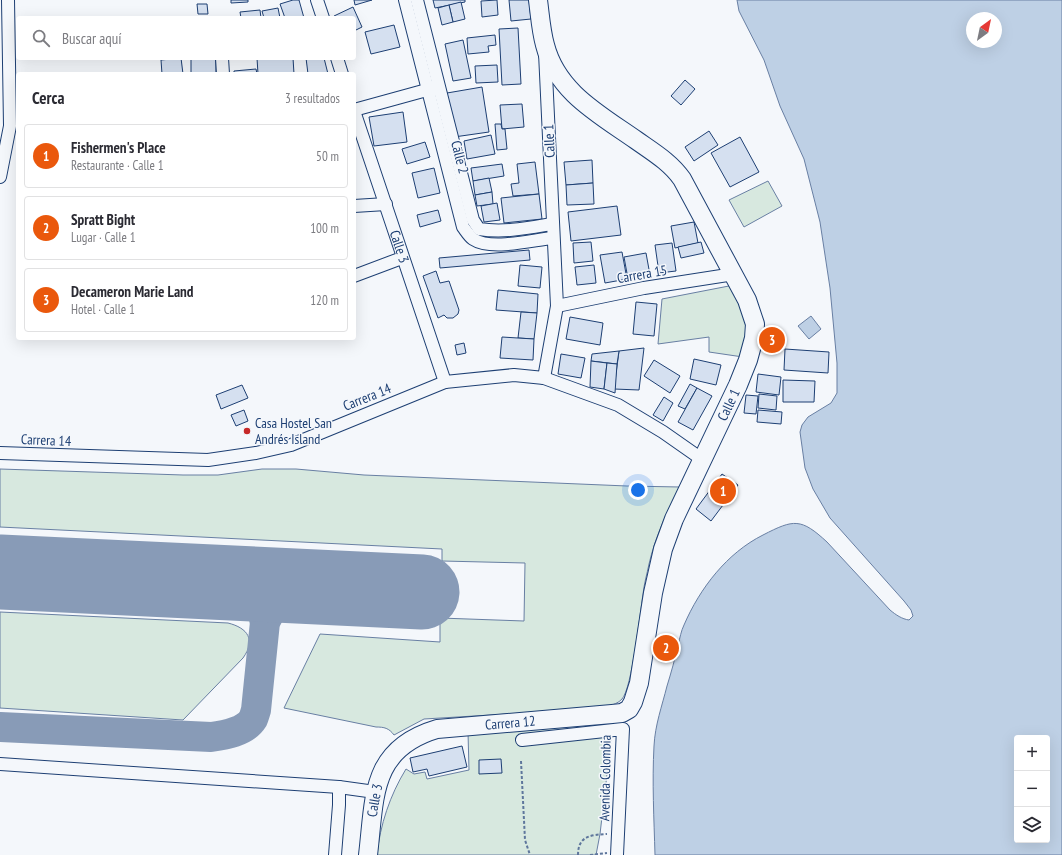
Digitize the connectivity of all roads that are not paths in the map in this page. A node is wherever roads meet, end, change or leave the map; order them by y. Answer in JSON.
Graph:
{"nodes":[{"id":1,"x":8,"y":0,"type":"edge"},
{"id":2,"x":317,"y":0,"type":"edge"},
{"id":3,"x":405,"y":0,"type":"edge"},
{"id":4,"x":417,"y":0,"type":"edge"},
{"id":5,"x":538,"y":0,"type":"edge"},
{"id":6,"x":322,"y":16,"type":"edge"},
{"id":7,"x":545,"y":46,"type":"junction"},
{"id":8,"x":13,"y":51,"type":"edge"},
{"id":9,"x":222,"y":60,"type":"edge"},
{"id":10,"x":338,"y":60,"type":"edge"},
{"id":11,"x":223,"y":72,"type":"edge"},
{"id":12,"x":341,"y":72,"type":"edge"},
{"id":13,"x":433,"y":88,"type":"junction"},
{"id":14,"x":356,"y":109,"type":"edge"},
{"id":15,"x":356,"y":116,"type":"edge"},
{"id":16,"x":14,"y":126,"type":"edge"},
{"id":17,"x":0,"y":177,"type":"edge"},
{"id":18,"x":386,"y":204,"type":"junction"},
{"id":19,"x":356,"y":206,"type":"edge"},
{"id":20,"x":552,"y":224,"type":"junction"},
{"id":21,"x":476,"y":234,"type":"junction"},
{"id":22,"x":553,"y":238,"type":"junction"},
{"id":23,"x":402,"y":258,"type":"junction"},
{"id":24,"x":734,"y":274,"type":"junction"},
{"id":25,"x":356,"y":275,"type":"edge"},
{"id":26,"x":557,"y":306,"type":"junction"},
{"id":27,"x":544,"y":378,"type":"junction"},
{"id":28,"x":445,"y":382,"type":"junction"},
{"id":29,"x":0,"y":453,"type":"edge"},
{"id":30,"x":703,"y":460,"type":"junction"},
{"id":31,"x":629,"y":709,"type":"joint"},
{"id":32,"x":522,"y":740,"type":"dead end"},
{"id":33,"x":396,"y":751,"type":"joint"},
{"id":34,"x":0,"y":764,"type":"edge"},
{"id":35,"x":339,"y":787,"type":"junction"},
{"id":36,"x":375,"y":792,"type":"junction"},
{"id":37,"x":618,"y":853,"type":"edge"},
{"id":38,"x":335,"y":855,"type":"edge"},
{"id":39,"x":368,"y":855,"type":"edge"}],
"edges":[{"from":1,"to":8,"type":"street"},
{"from":2,"to":6,"type":"street"},
{"from":3,"to":13,"type":"street","name":"Calle 2"},
{"from":4,"to":13,"type":"street","name":"Calle 2"},
{"from":5,"to":7,"type":"highway","name":"Calle 1"},
{"from":7,"to":20,"type":"street","name":"Calle 1"},
{"from":7,"to":24,"type":"highway","name":"Calle 1"},
{"from":8,"to":16,"type":"street"},
{"from":9,"to":11,"type":"street"},
{"from":10,"to":12,"type":"street"},
{"from":13,"to":14,"type":"street"},
{"from":13,"to":21,"type":"street","name":"Calle 2"},
{"from":15,"to":18,"type":"street","name":"Calle 3"},
{"from":16,"to":17,"type":"street"},
{"from":18,"to":19,"type":"street"},
{"from":18,"to":23,"type":"street","name":"Calle 3"},
{"from":20,"to":21,"type":"street"},
{"from":20,"to":22,"type":"street","name":"Calle 1"},
{"from":21,"to":22,"type":"street"},
{"from":22,"to":26,"type":"street","name":"Calle 1"},
{"from":23,"to":25,"type":"street"},
{"from":23,"to":28,"type":"street","name":"Calle 3"},
{"from":24,"to":26,"type":"street","name":"Carrera 15"},
{"from":24,"to":30,"type":"highway","name":"Calle 1"},
{"from":26,"to":27,"type":"street","name":"Calle 1"},
{"from":27,"to":28,"type":"street","name":"Carrera 14"},
{"from":27,"to":30,"type":"street","name":"Carrera 14"},
{"from":28,"to":29,"type":"street","name":"Carrera 14"},
{"from":30,"to":31,"type":"highway","name":"Calle 1"},
{"from":31,"to":33,"type":"highway","name":"Carrera 12"},
{"from":32,"to":37,"type":"street","name":"Avenida Colombia"},
{"from":33,"to":36,"type":"highway","name":"Calle 3"},
{"from":34,"to":35,"type":"street"},
{"from":35,"to":36,"type":"street"},
{"from":35,"to":38,"type":"street"},
{"from":36,"to":39,"type":"highway","name":"Calle 3"}]}
